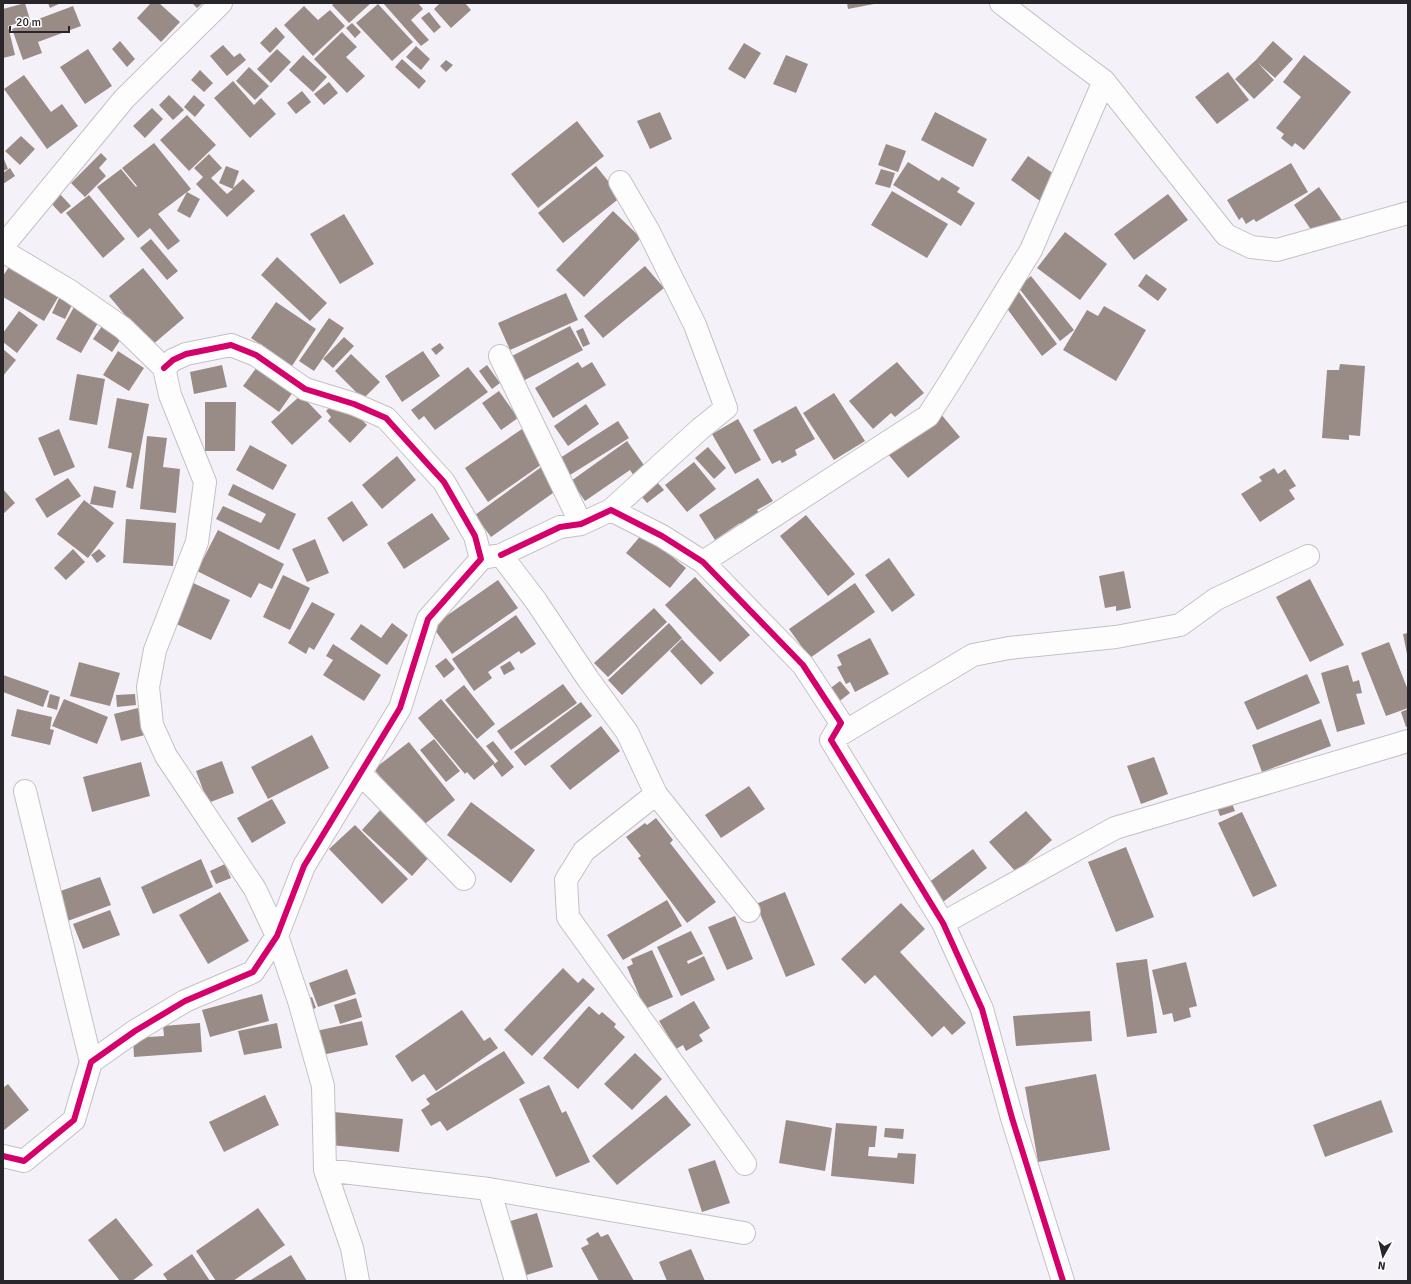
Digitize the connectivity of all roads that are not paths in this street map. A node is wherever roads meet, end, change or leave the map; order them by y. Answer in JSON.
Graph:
{"nodes":[{"id":1,"x":220,"y":3,"type":"edge"},
{"id":2,"x":1001,"y":3,"type":"edge"},
{"id":3,"x":1104,"y":81,"type":"junction"},
{"id":4,"x":620,"y":182,"type":"dead end"},
{"id":5,"x":1408,"y":213,"type":"edge"},
{"id":6,"x":3,"y":246,"type":"edge"},
{"id":7,"x":3,"y":251,"type":"edge"},
{"id":8,"x":500,"y":356,"type":"dead end"},
{"id":9,"x":164,"y":368,"type":"junction"},
{"id":10,"x":611,"y":510,"type":"junction"},
{"id":11,"x":581,"y":524,"type":"junction"},
{"id":12,"x":1308,"y":556,"type":"dead end"},
{"id":13,"x":491,"y":557,"type":"junction"},
{"id":14,"x":703,"y":562,"type":"junction"},
{"id":15,"x":831,"y":740,"type":"junction"},
{"id":16,"x":1408,"y":741,"type":"edge"},
{"id":17,"x":361,"y":774,"type":"junction"},
{"id":18,"x":25,"y":791,"type":"dead end"},
{"id":19,"x":656,"y":794,"type":"junction"},
{"id":20,"x":464,"y":879,"type":"dead end"},
{"id":21,"x":749,"y":911,"type":"dead end"},
{"id":22,"x":943,"y":923,"type":"junction"},
{"id":23,"x":277,"y":936,"type":"junction"},
{"id":24,"x":91,"y":1062,"type":"junction"},
{"id":25,"x":3,"y":1156,"type":"edge"},
{"id":26,"x":745,"y":1164,"type":"dead end"},
{"id":27,"x":325,"y":1170,"type":"junction"},
{"id":28,"x":489,"y":1189,"type":"junction"},
{"id":29,"x":744,"y":1233,"type":"dead end"},
{"id":30,"x":358,"y":1281,"type":"edge"},
{"id":31,"x":516,"y":1281,"type":"edge"},
{"id":32,"x":1063,"y":1281,"type":"edge"}],
"edges":[{"from":1,"to":6,"type":"street"},
{"from":2,"to":3,"type":"street"},
{"from":3,"to":5,"type":"street"},
{"from":3,"to":14,"type":"street"},
{"from":4,"to":10,"type":"street"},
{"from":7,"to":9,"type":"street"},
{"from":8,"to":11,"type":"street"},
{"from":9,"to":13,"type":"street"},
{"from":9,"to":23,"type":"street"},
{"from":10,"to":11,"type":"street"},
{"from":10,"to":14,"type":"street"},
{"from":11,"to":13,"type":"street"},
{"from":12,"to":15,"type":"street"},
{"from":13,"to":17,"type":"street"},
{"from":13,"to":19,"type":"street"},
{"from":14,"to":15,"type":"street"},
{"from":15,"to":22,"type":"street"},
{"from":16,"to":22,"type":"street"},
{"from":17,"to":20,"type":"street"},
{"from":17,"to":23,"type":"street"},
{"from":18,"to":24,"type":"street"},
{"from":19,"to":21,"type":"street"},
{"from":19,"to":26,"type":"street"},
{"from":22,"to":32,"type":"street"},
{"from":23,"to":24,"type":"street"},
{"from":23,"to":27,"type":"street"},
{"from":24,"to":25,"type":"street"},
{"from":27,"to":28,"type":"street"},
{"from":27,"to":30,"type":"street"},
{"from":28,"to":29,"type":"street"},
{"from":28,"to":31,"type":"street"}]}
